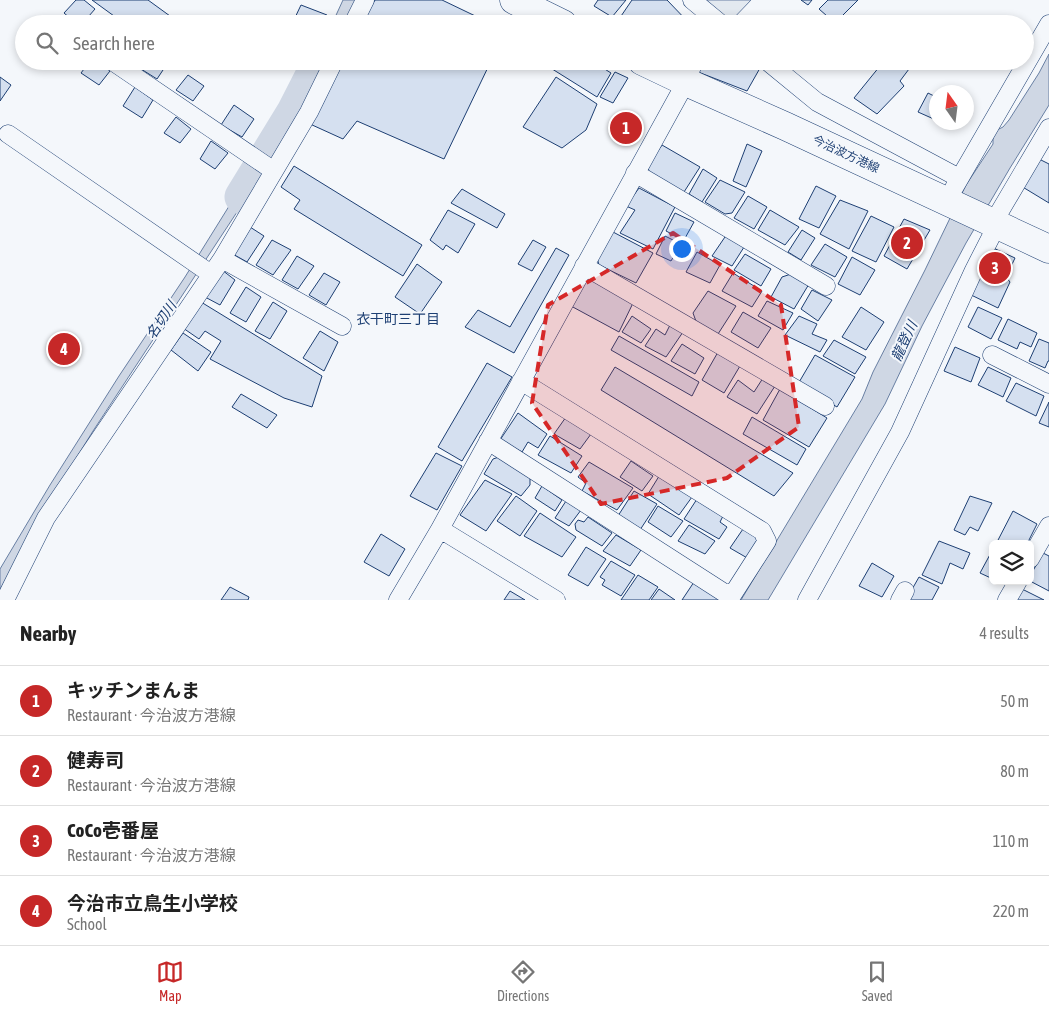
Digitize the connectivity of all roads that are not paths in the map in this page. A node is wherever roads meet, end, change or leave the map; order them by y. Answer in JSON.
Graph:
{"nodes":[{"id":1,"x":366,"y":0,"type":"edge"},
{"id":2,"x":514,"y":0,"type":"edge"},
{"id":3,"x":692,"y":0,"type":"edge"},
{"id":4,"x":358,"y":15,"type":"edge"},
{"id":5,"x":545,"y":15,"type":"edge"},
{"id":6,"x":707,"y":15,"type":"edge"},
{"id":7,"x":1049,"y":24,"type":"edge"},
{"id":8,"x":1034,"y":50,"type":"edge"},
{"id":9,"x":125,"y":70,"type":"edge"},
{"id":10,"x":330,"y":70,"type":"edge"},
{"id":11,"x":778,"y":70,"type":"edge"},
{"id":12,"x":1022,"y":70,"type":"edge"},
{"id":13,"x":690,"y":72,"type":"edge"},
{"id":14,"x":1049,"y":128,"type":"edge"},
{"id":15,"x":8,"y":134,"type":"dead end"},
{"id":16,"x":274,"y":171,"type":"junction"},
{"id":17,"x":635,"y":173,"type":"junction"},
{"id":18,"x":953,"y":189,"type":"junction"},
{"id":19,"x":995,"y":224,"type":"junction"},
{"id":20,"x":1049,"y":249,"type":"edge"},
{"id":21,"x":222,"y":259,"type":"junction"},
{"id":22,"x":584,"y":266,"type":"junction"},
{"id":23,"x":211,"y":274,"type":"junction"},
{"id":24,"x":826,"y":286,"type":"dead end"},
{"id":25,"x":342,"y":326,"type":"dead end"},
{"id":26,"x":992,"y":355,"type":"dead end"},
{"id":27,"x":521,"y":380,"type":"junction"},
{"id":28,"x":1049,"y":384,"type":"edge"},
{"id":29,"x":825,"y":406,"type":"dead end"},
{"id":30,"x":488,"y":441,"type":"junction"},
{"id":31,"x":1049,"y":526,"type":"edge"},
{"id":32,"x":440,"y":529,"type":"junction"},
{"id":33,"x":1034,"y":552,"type":"edge"},
{"id":34,"x":1016,"y":585,"type":"edge"},
{"id":35,"x":5,"y":600,"type":"edge"},
{"id":36,"x":398,"y":600,"type":"edge"},
{"id":37,"x":556,"y":600,"type":"edge"},
{"id":38,"x":807,"y":600,"type":"edge"},
{"id":39,"x":1007,"y":600,"type":"edge"}],
"edges":[{"from":1,"to":4,"type":"street"},
{"from":2,"to":5,"type":"main road"},
{"from":3,"to":6,"type":"street"},
{"from":7,"to":8,"type":"street"},
{"from":9,"to":16,"type":"street"},
{"from":10,"to":16,"type":"street"},
{"from":11,"to":18,"type":"street"},
{"from":12,"to":18,"type":"street"},
{"from":13,"to":17,"type":"street"},
{"from":13,"to":18,"type":"main road","name":"今治波方港線"},
{"from":14,"to":19,"type":"street"},
{"from":15,"to":23,"type":"street"},
{"from":16,"to":21,"type":"street"},
{"from":17,"to":22,"type":"street"},
{"from":17,"to":24,"type":"street"},
{"from":18,"to":19,"type":"main road","name":"今治波方港線"},
{"from":19,"to":20,"type":"main road","name":"今治波方港線"},
{"from":19,"to":38,"type":"street"},
{"from":21,"to":23,"type":"street"},
{"from":21,"to":25,"type":"street"},
{"from":22,"to":27,"type":"street"},
{"from":22,"to":29,"type":"street"},
{"from":23,"to":35,"type":"street"},
{"from":26,"to":28,"type":"street"},
{"from":27,"to":30,"type":"street"},
{"from":27,"to":30,"type":"street"},
{"from":30,"to":32,"type":"street"},
{"from":31,"to":33,"type":"street"},
{"from":32,"to":36,"type":"street"},
{"from":32,"to":37,"type":"street"},
{"from":34,"to":39,"type":"street"}]}
